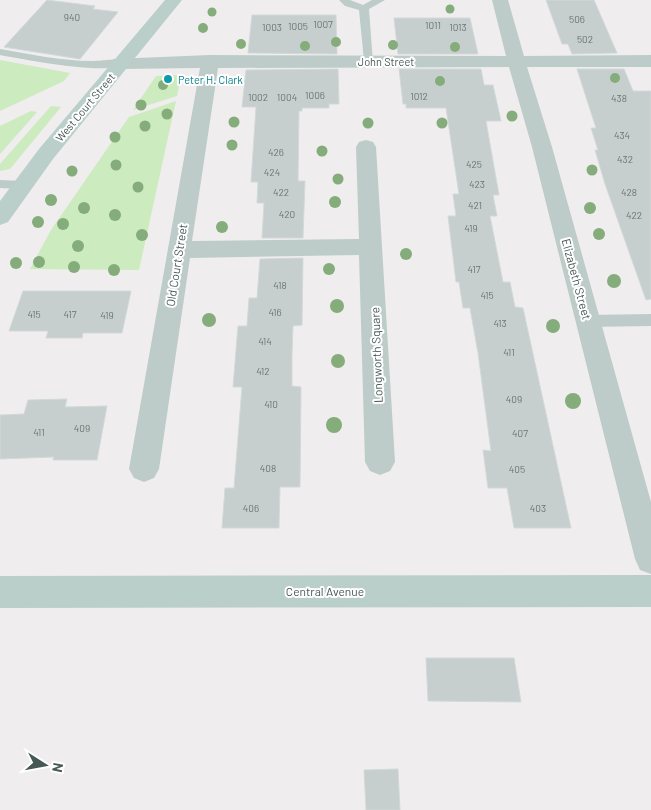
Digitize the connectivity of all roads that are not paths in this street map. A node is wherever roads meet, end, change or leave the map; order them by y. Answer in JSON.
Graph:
{"nodes":[{"id":1,"x":171,"y":0,"type":"edge"},
{"id":2,"x":344,"y":0,"type":"edge"},
{"id":3,"x":380,"y":0,"type":"edge"},
{"id":4,"x":500,"y":0,"type":"edge"},
{"id":5,"x":364,"y":8,"type":"junction"},
{"id":6,"x":0,"y":52,"type":"edge"},
{"id":7,"x":369,"y":61,"type":"junction"},
{"id":8,"x":516,"y":61,"type":"junction"},
{"id":9,"x":651,"y":61,"type":"edge"},
{"id":10,"x":210,"y":62,"type":"junction"},
{"id":11,"x":120,"y":63,"type":"junction"},
{"id":12,"x":366,"y":147,"type":"dead end"},
{"id":13,"x":0,"y":184,"type":"edge"},
{"id":14,"x":23,"y":185,"type":"junction"},
{"id":15,"x":0,"y":217,"type":"edge"},
{"id":16,"x":371,"y":247,"type":"junction"},
{"id":17,"x":178,"y":250,"type":"junction"},
{"id":18,"x":587,"y":320,"type":"junction"},
{"id":19,"x":651,"y":320,"type":"edge"},
{"id":20,"x":380,"y":462,"type":"dead end"},
{"id":21,"x":144,"y":469,"type":"dead end"},
{"id":22,"x":651,"y":559,"type":"edge"},
{"id":23,"x":651,"y":591,"type":"edge"},
{"id":24,"x":0,"y":592,"type":"edge"}],
"edges":[{"from":1,"to":11,"type":"main road","name":"West Court Street"},
{"from":2,"to":5,"type":"lane"},
{"from":3,"to":5,"type":"lane"},
{"from":4,"to":8,"type":"street","name":"Elizabeth Street"},
{"from":5,"to":7,"type":"lane"},
{"from":6,"to":11,"type":"lane"},
{"from":7,"to":8,"type":"street","name":"John Street"},
{"from":7,"to":10,"type":"street","name":"John Street"},
{"from":8,"to":9,"type":"street","name":"John Street"},
{"from":8,"to":18,"type":"street","name":"Elizabeth Street"},
{"from":10,"to":11,"type":"street","name":"John Street"},
{"from":10,"to":17,"type":"street","name":"Old Court Street"},
{"from":11,"to":14,"type":"main road","name":"West Court Street"},
{"from":12,"to":16,"type":"street","name":"Longworth Square"},
{"from":13,"to":14,"type":"lane"},
{"from":14,"to":15,"type":"main road","name":"West Court Street"},
{"from":16,"to":17,"type":"street"},
{"from":16,"to":20,"type":"street","name":"Longworth Square"},
{"from":17,"to":21,"type":"street","name":"Old Court Street"},
{"from":18,"to":19,"type":"lane"},
{"from":18,"to":22,"type":"street","name":"Elizabeth Street"},
{"from":23,"to":24,"type":"main road","name":"Central Avenue"}]}
